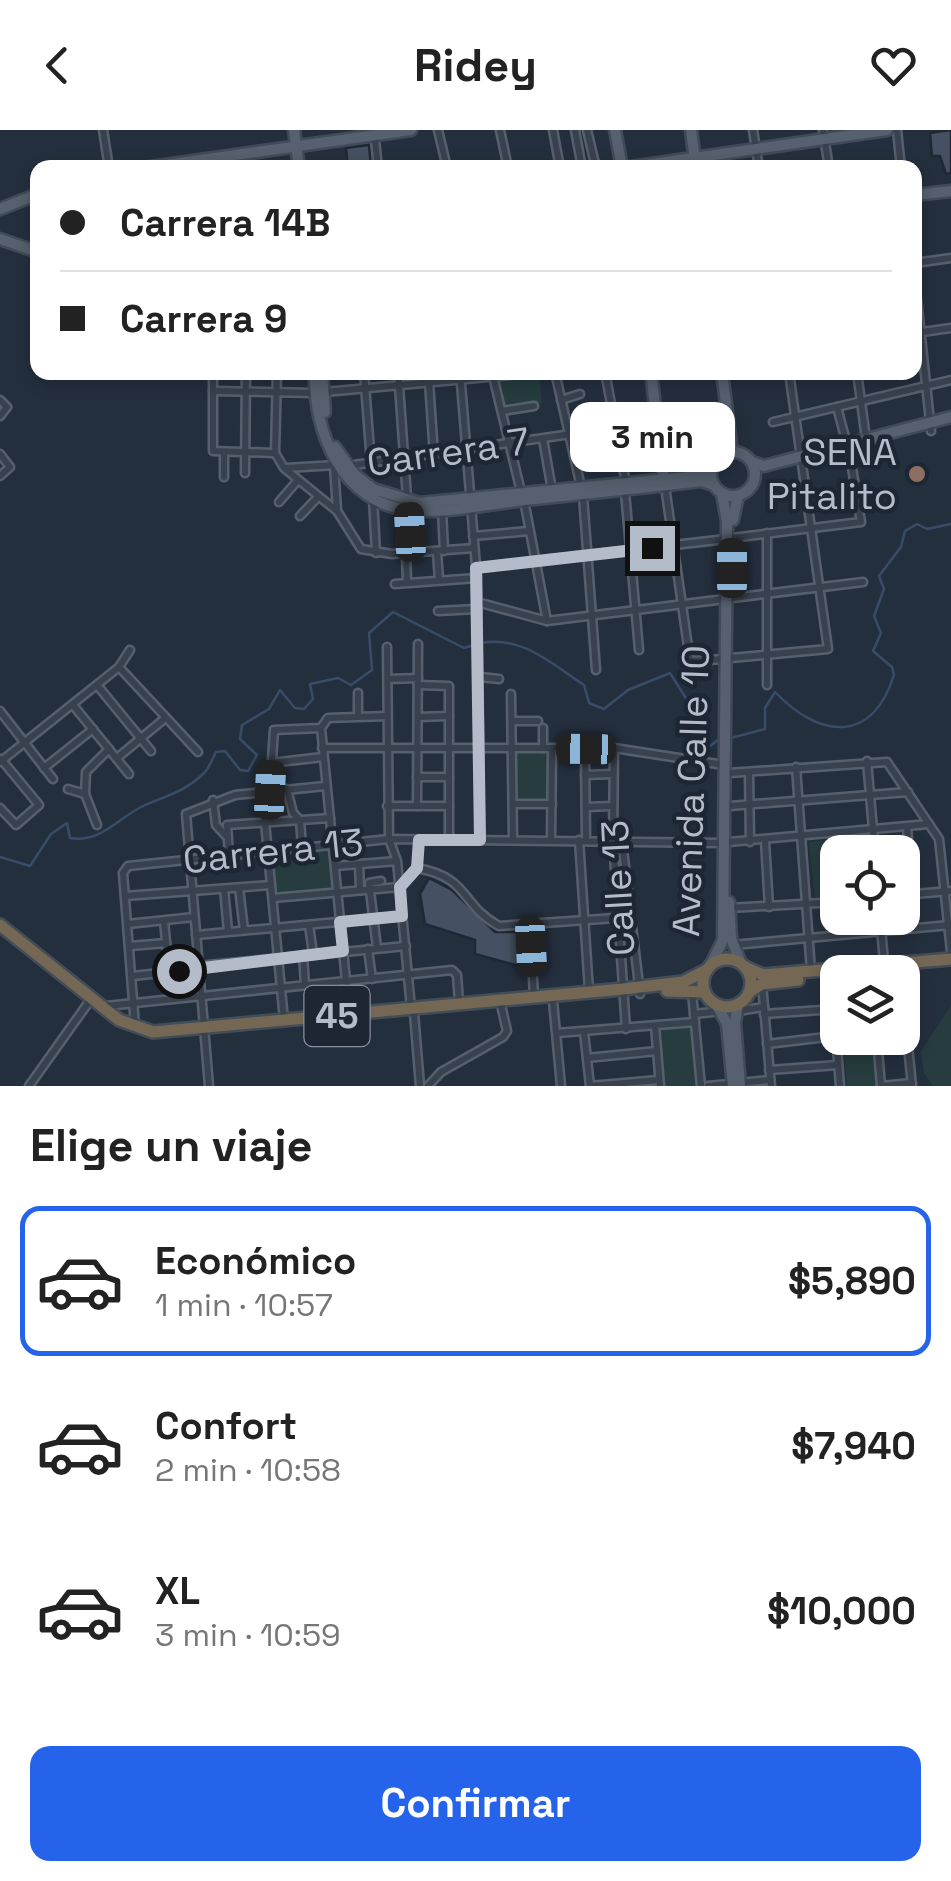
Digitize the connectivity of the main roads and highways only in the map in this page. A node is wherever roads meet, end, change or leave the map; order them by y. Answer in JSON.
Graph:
{"nodes":[{"id":1,"x":297,"y":130,"type":"edge"},
{"id":2,"x":411,"y":130,"type":"edge"},
{"id":3,"x":615,"y":130,"type":"edge"},
{"id":4,"x":692,"y":130,"type":"edge"},
{"id":5,"x":887,"y":130,"type":"edge"},
{"id":6,"x":374,"y":132,"type":"edge"},
{"id":7,"x":824,"y":135,"type":"edge"},
{"id":8,"x":299,"y":146,"type":"junction"},
{"id":9,"x":200,"y":160,"type":"edge"},
{"id":10,"x":301,"y":160,"type":"edge"},
{"id":11,"x":621,"y":160,"type":"edge"},
{"id":12,"x":696,"y":160,"type":"edge"},
{"id":13,"x":705,"y":160,"type":"edge"},
{"id":14,"x":951,"y":191,"type":"edge"},
{"id":15,"x":922,"y":194,"type":"edge"},
{"id":16,"x":30,"y":197,"type":"edge"},
{"id":17,"x":5,"y":206,"type":"edge"},
{"id":18,"x":0,"y":239,"type":"edge"},
{"id":19,"x":30,"y":249,"type":"edge"},
{"id":20,"x":318,"y":380,"type":"edge"},
{"id":21,"x":653,"y":380,"type":"edge"},
{"id":22,"x":723,"y":380,"type":"edge"},
{"id":23,"x":951,"y":420,"type":"edge"},
{"id":24,"x":930,"y":428,"type":"junction"},
{"id":25,"x":848,"y":448,"type":"junction"},
{"id":26,"x":732,"y":452,"type":"junction"},
{"id":27,"x":802,"y":458,"type":"junction"},
{"id":28,"x":752,"y":462,"type":"junction"},
{"id":29,"x":712,"y":465,"type":"junction"},
{"id":30,"x":339,"y":466,"type":"junction"},
{"id":31,"x":756,"y":478,"type":"junction"},
{"id":32,"x":664,"y":482,"type":"junction"},
{"id":33,"x":718,"y":490,"type":"junction"},
{"id":34,"x":582,"y":492,"type":"junction"},
{"id":35,"x":523,"y":496,"type":"junction"},
{"id":36,"x":738,"y":496,"type":"junction"},
{"id":37,"x":471,"y":503,"type":"junction"},
{"id":38,"x":408,"y":506,"type":"junction"},
{"id":39,"x":729,"y":538,"type":"junction"},
{"id":40,"x":728,"y":769,"type":"junction"},
{"id":41,"x":726,"y":842,"type":"junction"},
{"id":42,"x":0,"y":924,"type":"edge"},
{"id":43,"x":0,"y":932,"type":"edge"},
{"id":44,"x":951,"y":959,"type":"edge"},
{"id":45,"x":920,"y":964,"type":"edge"},
{"id":46,"x":743,"y":966,"type":"junction"},
{"id":47,"x":920,"y":966,"type":"edge"},
{"id":48,"x":708,"y":969,"type":"junction"},
{"id":49,"x":820,"y":973,"type":"edge"},
{"id":50,"x":820,"y":976,"type":"edge"},
{"id":51,"x":640,"y":990,"type":"junction"},
{"id":52,"x":698,"y":991,"type":"junction"},
{"id":53,"x":623,"y":992,"type":"junction"},
{"id":54,"x":749,"y":993,"type":"junction"},
{"id":55,"x":93,"y":1003,"type":"junction"},
{"id":56,"x":412,"y":1010,"type":"junction"},
{"id":57,"x":734,"y":1016,"type":"junction"},
{"id":58,"x":350,"y":1017,"type":"junction"},
{"id":59,"x":204,"y":1034,"type":"junction"},
{"id":60,"x":736,"y":1085,"type":"edge"}],
"edges":[{"from":1,"to":8,"type":"main road"},
{"from":2,"to":6,"type":"main road"},
{"from":3,"to":11,"type":"main road"},
{"from":4,"to":12,"type":"main road"},
{"from":5,"to":7,"type":"main road"},
{"from":6,"to":8,"type":"main road"},
{"from":7,"to":13,"type":"main road"},
{"from":8,"to":9,"type":"main road"},
{"from":8,"to":10,"type":"main road"},
{"from":14,"to":15,"type":"main road"},
{"from":16,"to":17,"type":"main road"},
{"from":18,"to":19,"type":"main road"},
{"from":20,"to":30,"type":"main road"},
{"from":21,"to":32,"type":"main road"},
{"from":22,"to":26,"type":"main road"},
{"from":23,"to":24,"type":"main road"},
{"from":24,"to":25,"type":"main road"},
{"from":24,"to":25,"type":"main road"},
{"from":25,"to":27,"type":"main road"},
{"from":26,"to":28,"type":"main road"},
{"from":26,"to":29,"type":"main road"},
{"from":27,"to":28,"type":"main road"},
{"from":27,"to":31,"type":"main road"},
{"from":28,"to":31,"type":"main road"},
{"from":29,"to":32,"type":"main road"},
{"from":29,"to":33,"type":"main road"},
{"from":30,"to":38,"type":"main road"},
{"from":30,"to":38,"type":"main road"},
{"from":31,"to":36,"type":"main road"},
{"from":32,"to":33,"type":"main road"},
{"from":32,"to":34,"type":"main road"},
{"from":33,"to":36,"type":"main road"},
{"from":33,"to":39,"type":"main road","name":"Avenida Calle 10"},
{"from":34,"to":35,"type":"main road"},
{"from":34,"to":35,"type":"main road"},
{"from":35,"to":37,"type":"main road"},
{"from":36,"to":39,"type":"main road","name":"Avenida Calle 10"},
{"from":37,"to":38,"type":"main road"},
{"from":37,"to":38,"type":"main road"},
{"from":39,"to":40,"type":"main road","name":"Avenida Calle 10"},
{"from":40,"to":41,"type":"main road","name":"Avenida Calle 10"},
{"from":40,"to":41,"type":"main road","name":"Avenida Calle 10"},
{"from":41,"to":46,"type":"main road","name":"Avenida Calle 10"},
{"from":41,"to":48,"type":"main road","name":"Avenida Calle 10"},
{"from":42,"to":55,"type":"highway","number":"45"},
{"from":43,"to":55,"type":"highway","number":"45"},
{"from":44,"to":45,"type":"highway"},
{"from":44,"to":47,"type":"highway"},
{"from":46,"to":48,"type":"highway"},
{"from":46,"to":49,"type":"highway"},
{"from":46,"to":54,"type":"highway"},
{"from":48,"to":51,"type":"highway","number":"45"},
{"from":48,"to":52,"type":"highway"},
{"from":50,"to":54,"type":"highway"},
{"from":51,"to":52,"type":"highway","number":"45"},
{"from":51,"to":53,"type":"highway","number":"45"},
{"from":52,"to":57,"type":"highway"},
{"from":53,"to":56,"type":"highway","number":"45"},
{"from":53,"to":56,"type":"highway","number":"45"},
{"from":54,"to":57,"type":"highway"},
{"from":55,"to":59,"type":"highway","number":"45"},
{"from":55,"to":59,"type":"highway","number":"45"},
{"from":56,"to":58,"type":"highway","number":"45"},
{"from":57,"to":60,"type":"main road"},
{"from":58,"to":59,"type":"highway","number":"45"},
{"from":58,"to":59,"type":"highway","number":"45"}]}
